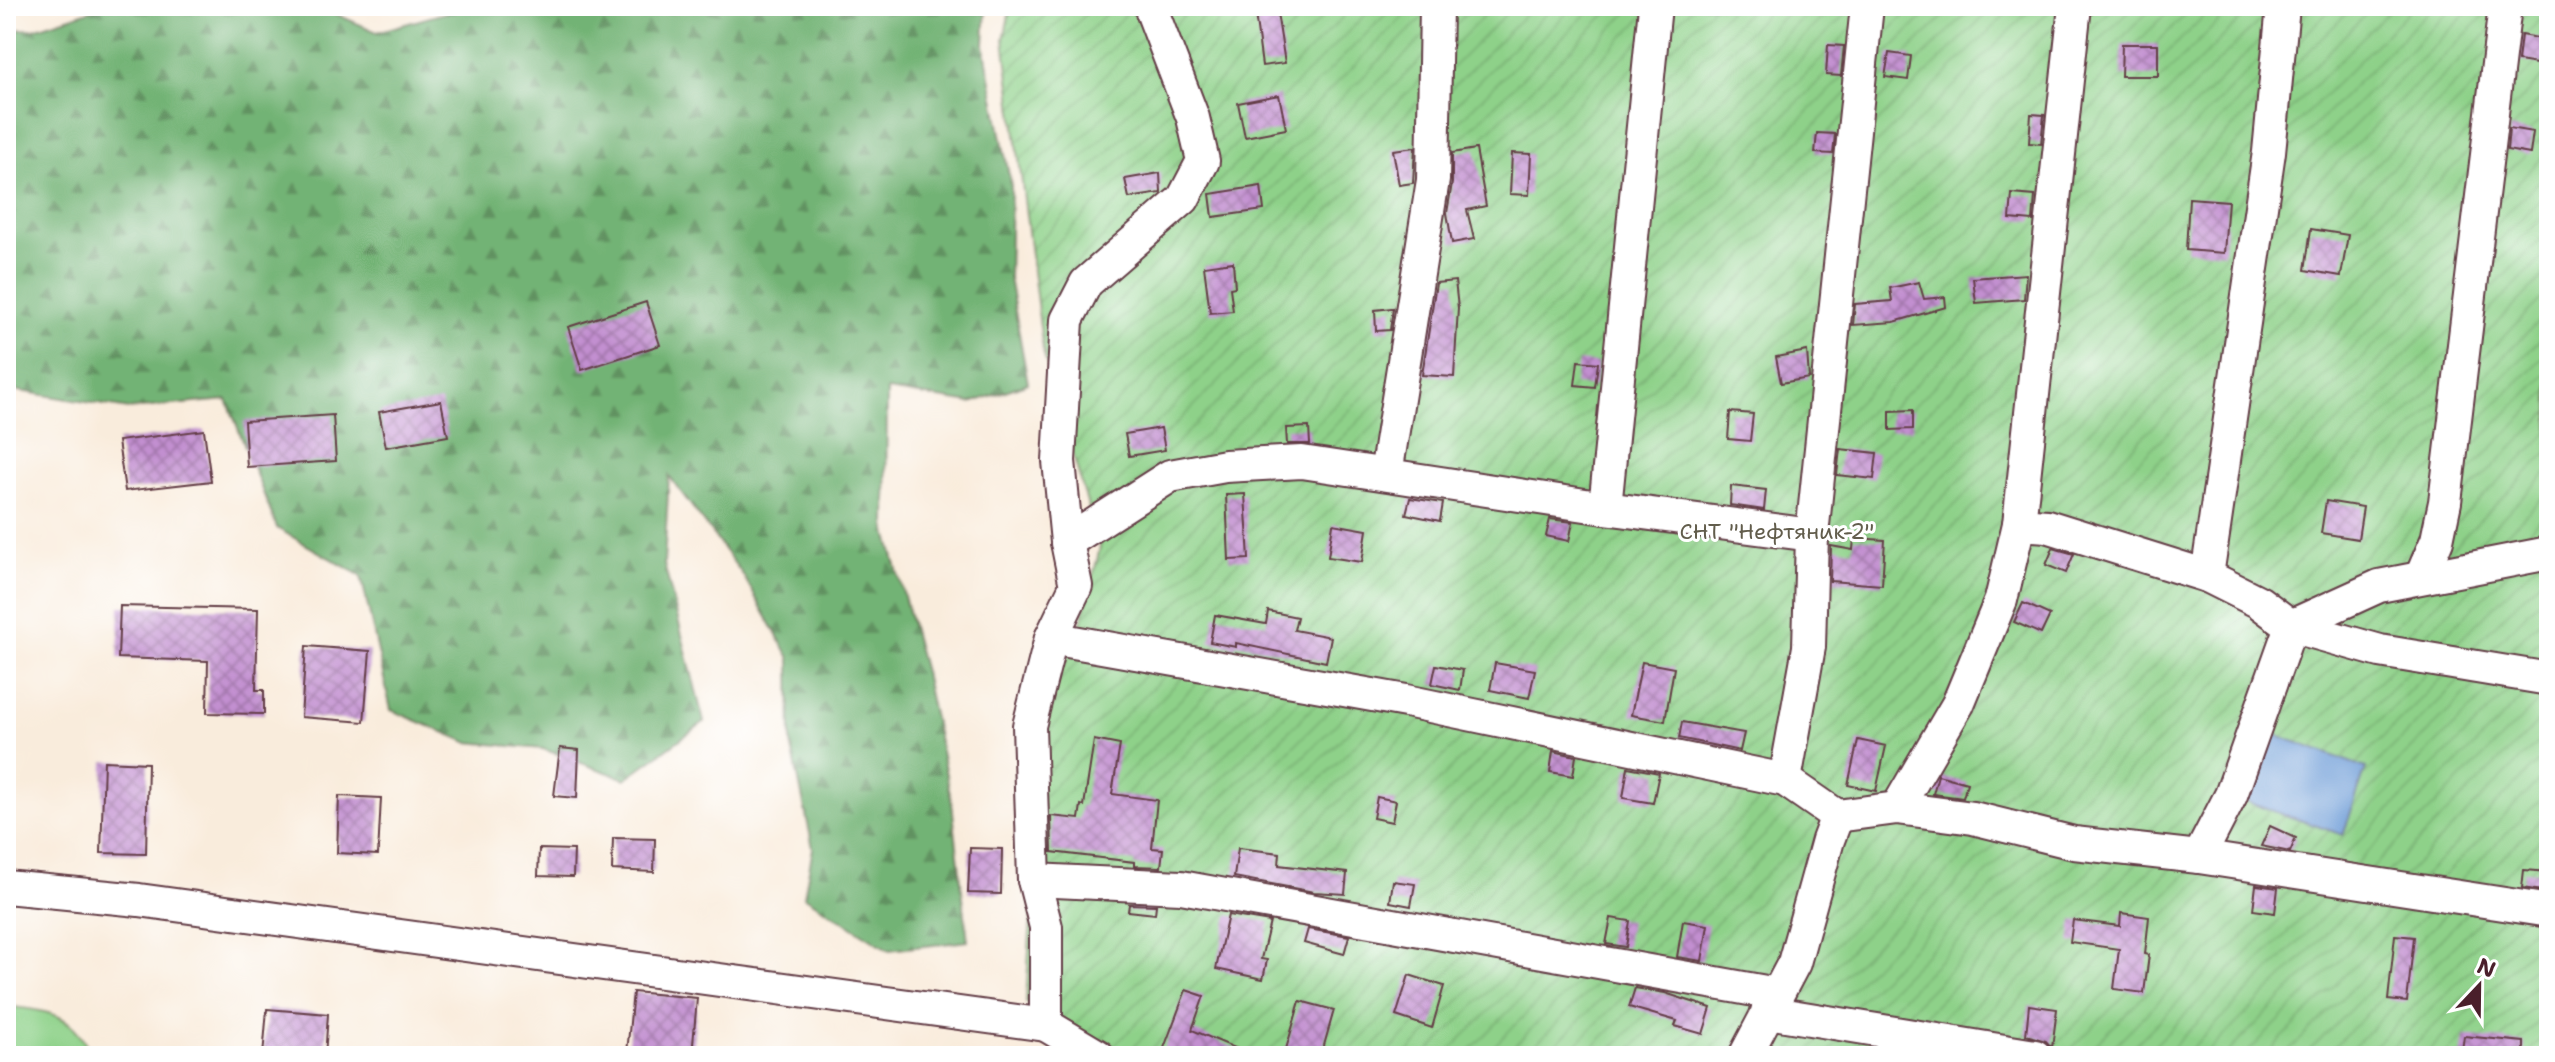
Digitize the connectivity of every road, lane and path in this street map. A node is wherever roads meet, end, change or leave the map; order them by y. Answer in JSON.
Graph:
{"nodes":[{"id":1,"x":1150,"y":6,"type":"edge"},
{"id":2,"x":1436,"y":6,"type":"edge"},
{"id":3,"x":1655,"y":6,"type":"edge"},
{"id":4,"x":1867,"y":6,"type":"edge"},
{"id":5,"x":2075,"y":6,"type":"edge"},
{"id":6,"x":2283,"y":6,"type":"edge"},
{"id":7,"x":2505,"y":6,"type":"edge"},
{"id":8,"x":1386,"y":474,"type":"junction"},
{"id":9,"x":1605,"y":508,"type":"junction"},
{"id":10,"x":2019,"y":524,"type":"junction"},
{"id":11,"x":1812,"y":535,"type":"junction"},
{"id":12,"x":1067,"y":542,"type":"junction"},
{"id":13,"x":2549,"y":553,"type":"edge"},
{"id":14,"x":2207,"y":576,"type":"junction"},
{"id":15,"x":2421,"y":577,"type":"junction"},
{"id":16,"x":2291,"y":626,"type":"junction"},
{"id":17,"x":1051,"y":638,"type":"junction"},
{"id":18,"x":2549,"y":679,"type":"edge"},
{"id":19,"x":1785,"y":780,"type":"junction"},
{"id":20,"x":1897,"y":808,"type":"junction"},
{"id":21,"x":1837,"y":816,"type":"junction"},
{"id":22,"x":2199,"y":857,"type":"junction"},
{"id":23,"x":1034,"y":880,"type":"junction"},
{"id":24,"x":6,"y":887,"type":"edge"},
{"id":25,"x":2549,"y":911,"type":"edge"},
{"id":26,"x":1772,"y":1003,"type":"junction"},
{"id":27,"x":1046,"y":1025,"type":"junction"},
{"id":28,"x":1098,"y":1056,"type":"edge"},
{"id":29,"x":1745,"y":1056,"type":"edge"},
{"id":30,"x":2035,"y":1056,"type":"edge"}],
"edges":[{"from":1,"to":12,"type":"lane"},
{"from":2,"to":8,"type":"lane"},
{"from":3,"to":9,"type":"lane"},
{"from":4,"to":11,"type":"lane"},
{"from":5,"to":10,"type":"lane"},
{"from":6,"to":14,"type":"lane"},
{"from":7,"to":15,"type":"lane"},
{"from":8,"to":9,"type":"lane"},
{"from":8,"to":12,"type":"lane"},
{"from":9,"to":11,"type":"lane"},
{"from":10,"to":14,"type":"lane"},
{"from":10,"to":20,"type":"lane"},
{"from":11,"to":19,"type":"lane"},
{"from":12,"to":17,"type":"lane"},
{"from":13,"to":15,"type":"lane"},
{"from":14,"to":16,"type":"lane"},
{"from":15,"to":16,"type":"lane"},
{"from":16,"to":18,"type":"lane"},
{"from":16,"to":22,"type":"lane"},
{"from":17,"to":19,"type":"lane"},
{"from":17,"to":23,"type":"lane"},
{"from":19,"to":21,"type":"lane"},
{"from":20,"to":21,"type":"lane"},
{"from":20,"to":22,"type":"lane"},
{"from":21,"to":26,"type":"lane"},
{"from":22,"to":25,"type":"lane"},
{"from":23,"to":26,"type":"lane"},
{"from":23,"to":27,"type":"lane"},
{"from":24,"to":27,"type":"lane"},
{"from":26,"to":29,"type":"lane"},
{"from":26,"to":30,"type":"lane"},
{"from":27,"to":28,"type":"lane"}]}
